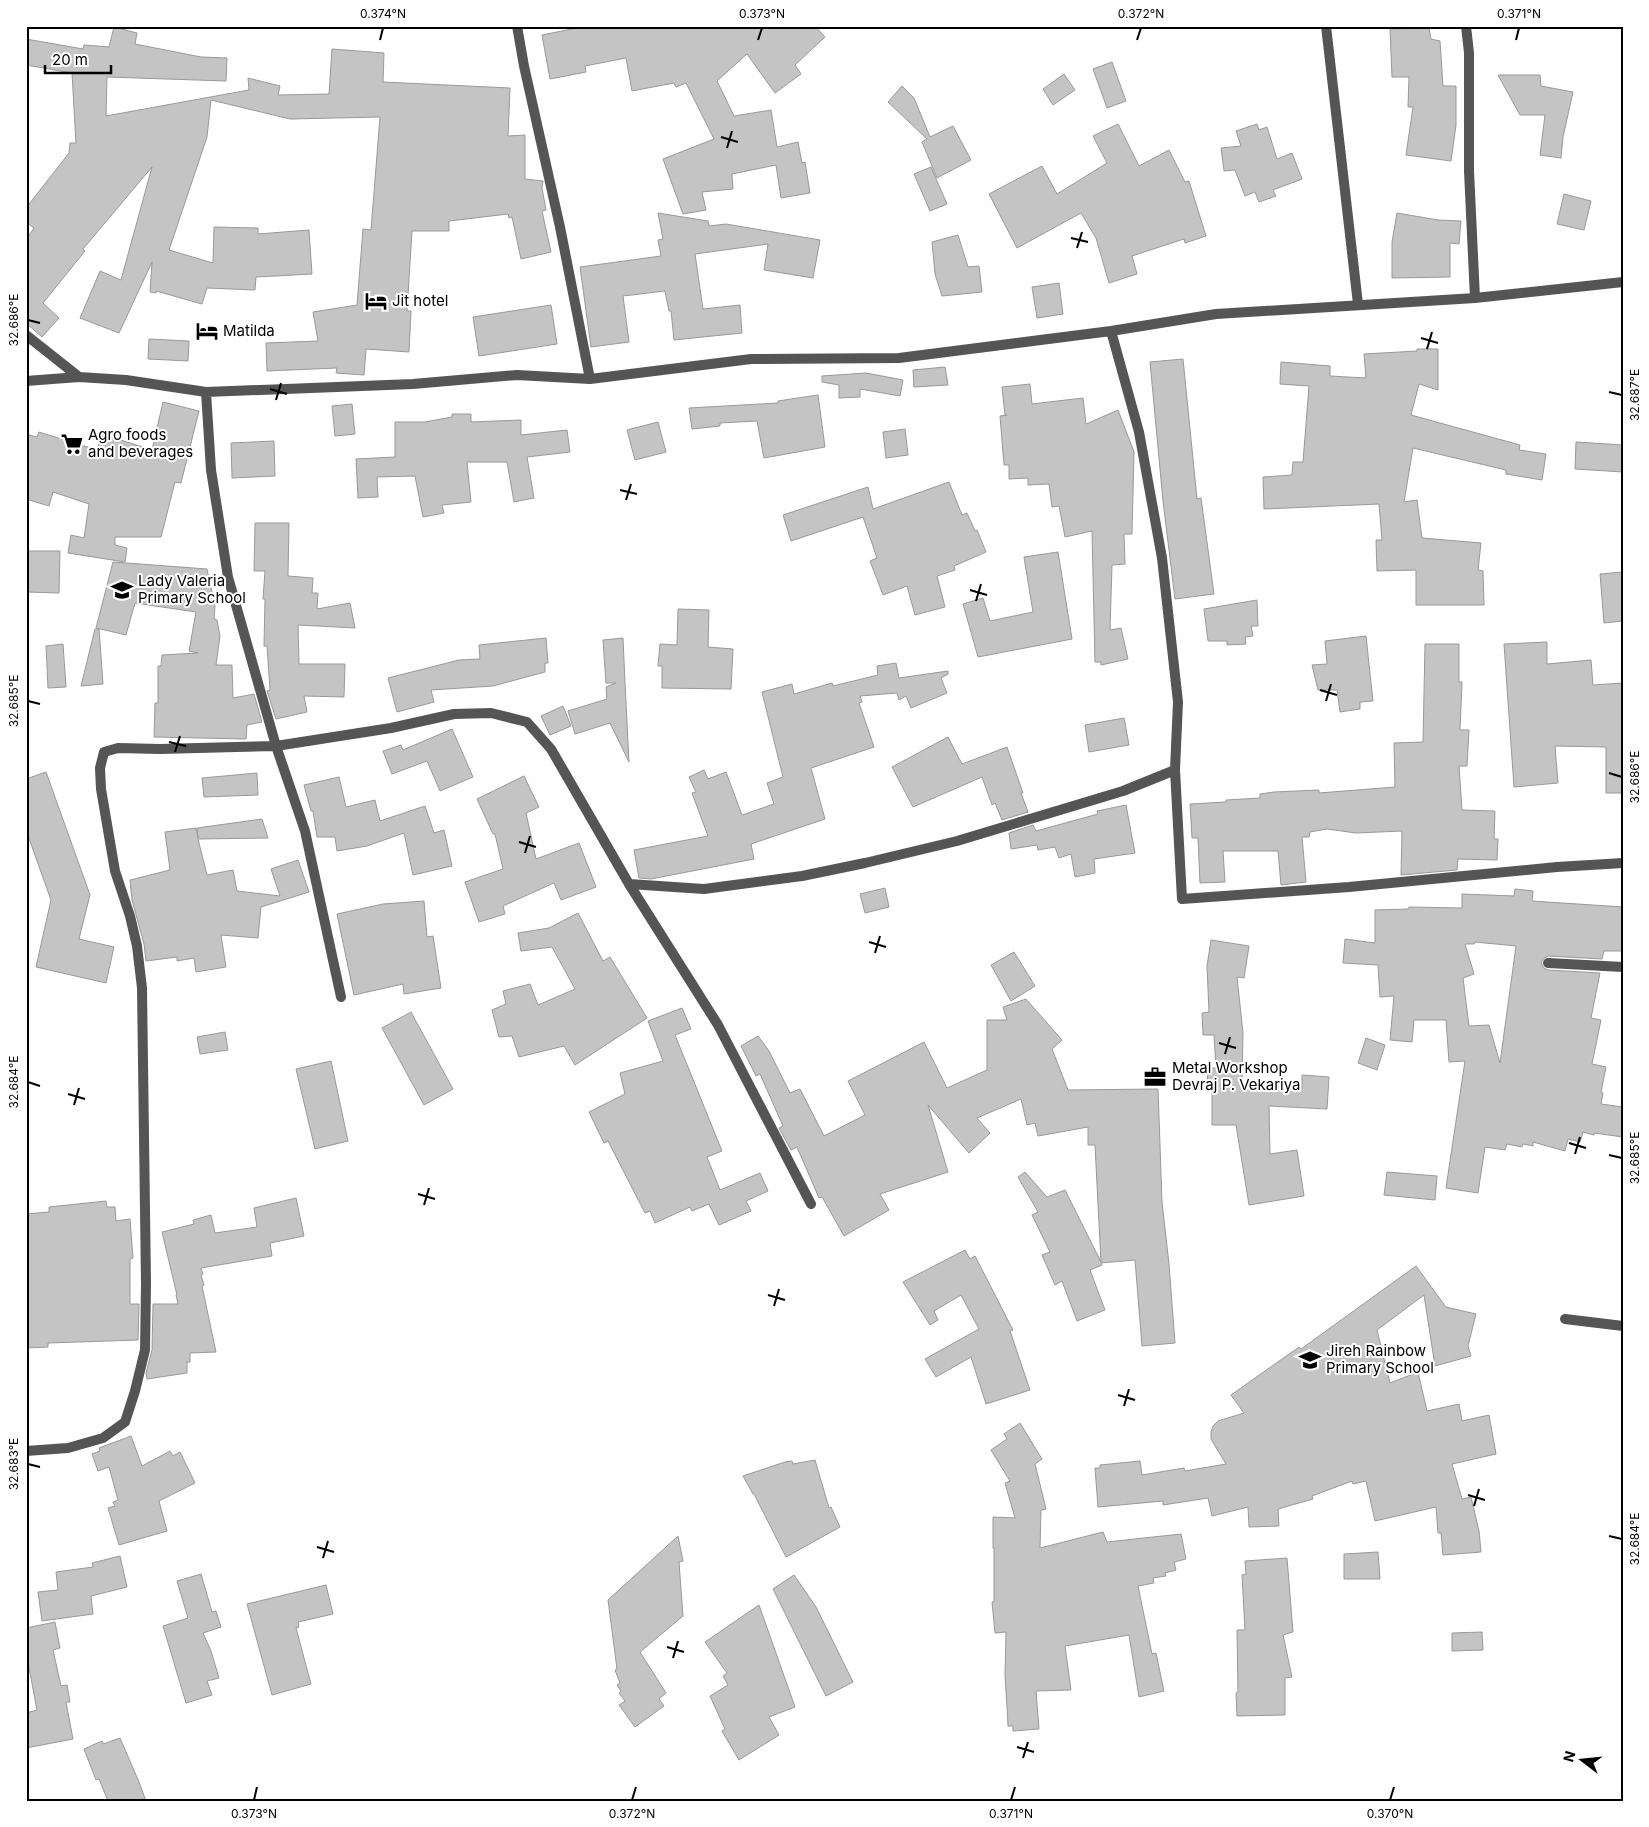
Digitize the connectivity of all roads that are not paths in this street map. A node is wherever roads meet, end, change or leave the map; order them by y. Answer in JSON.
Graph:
{"nodes":[{"id":1,"x":517,"y":26,"type":"edge"},
{"id":2,"x":1326,"y":26,"type":"edge"},
{"id":3,"x":1466,"y":26,"type":"edge"},
{"id":4,"x":1623,"y":282,"type":"edge"},
{"id":5,"x":1474,"y":298,"type":"junction"},
{"id":6,"x":1358,"y":304,"type":"junction"},
{"id":7,"x":1111,"y":331,"type":"junction"},
{"id":8,"x":26,"y":335,"type":"edge"},
{"id":9,"x":80,"y":376,"type":"junction"},
{"id":10,"x":590,"y":379,"type":"junction"},
{"id":11,"x":26,"y":381,"type":"edge"},
{"id":12,"x":206,"y":392,"type":"junction"},
{"id":13,"x":276,"y":746,"type":"junction"},
{"id":14,"x":1175,"y":770,"type":"junction"},
{"id":15,"x":1623,"y":863,"type":"edge"},
{"id":16,"x":630,"y":884,"type":"junction"},
{"id":17,"x":1548,"y":963,"type":"dead end"},
{"id":18,"x":1623,"y":967,"type":"edge"},
{"id":19,"x":341,"y":997,"type":"dead end"},
{"id":20,"x":811,"y":1204,"type":"dead end"},
{"id":21,"x":1565,"y":1319,"type":"dead end"},
{"id":22,"x":1623,"y":1326,"type":"edge"},
{"id":23,"x":26,"y":1450,"type":"edge"}],
"edges":[{"from":1,"to":10,"type":"street"},
{"from":2,"to":6,"type":"street"},
{"from":3,"to":5,"type":"street"},
{"from":4,"to":5,"type":"street"},
{"from":5,"to":6,"type":"street"},
{"from":6,"to":7,"type":"street"},
{"from":7,"to":10,"type":"street"},
{"from":7,"to":14,"type":"street"},
{"from":8,"to":9,"type":"street"},
{"from":9,"to":11,"type":"street"},
{"from":9,"to":12,"type":"street"},
{"from":10,"to":12,"type":"street"},
{"from":12,"to":13,"type":"street"},
{"from":13,"to":16,"type":"street"},
{"from":13,"to":19,"type":"street"},
{"from":13,"to":23,"type":"street"},
{"from":14,"to":15,"type":"street"},
{"from":14,"to":16,"type":"street"},
{"from":16,"to":20,"type":"street"},
{"from":17,"to":18,"type":"street"},
{"from":21,"to":22,"type":"street"}]}
